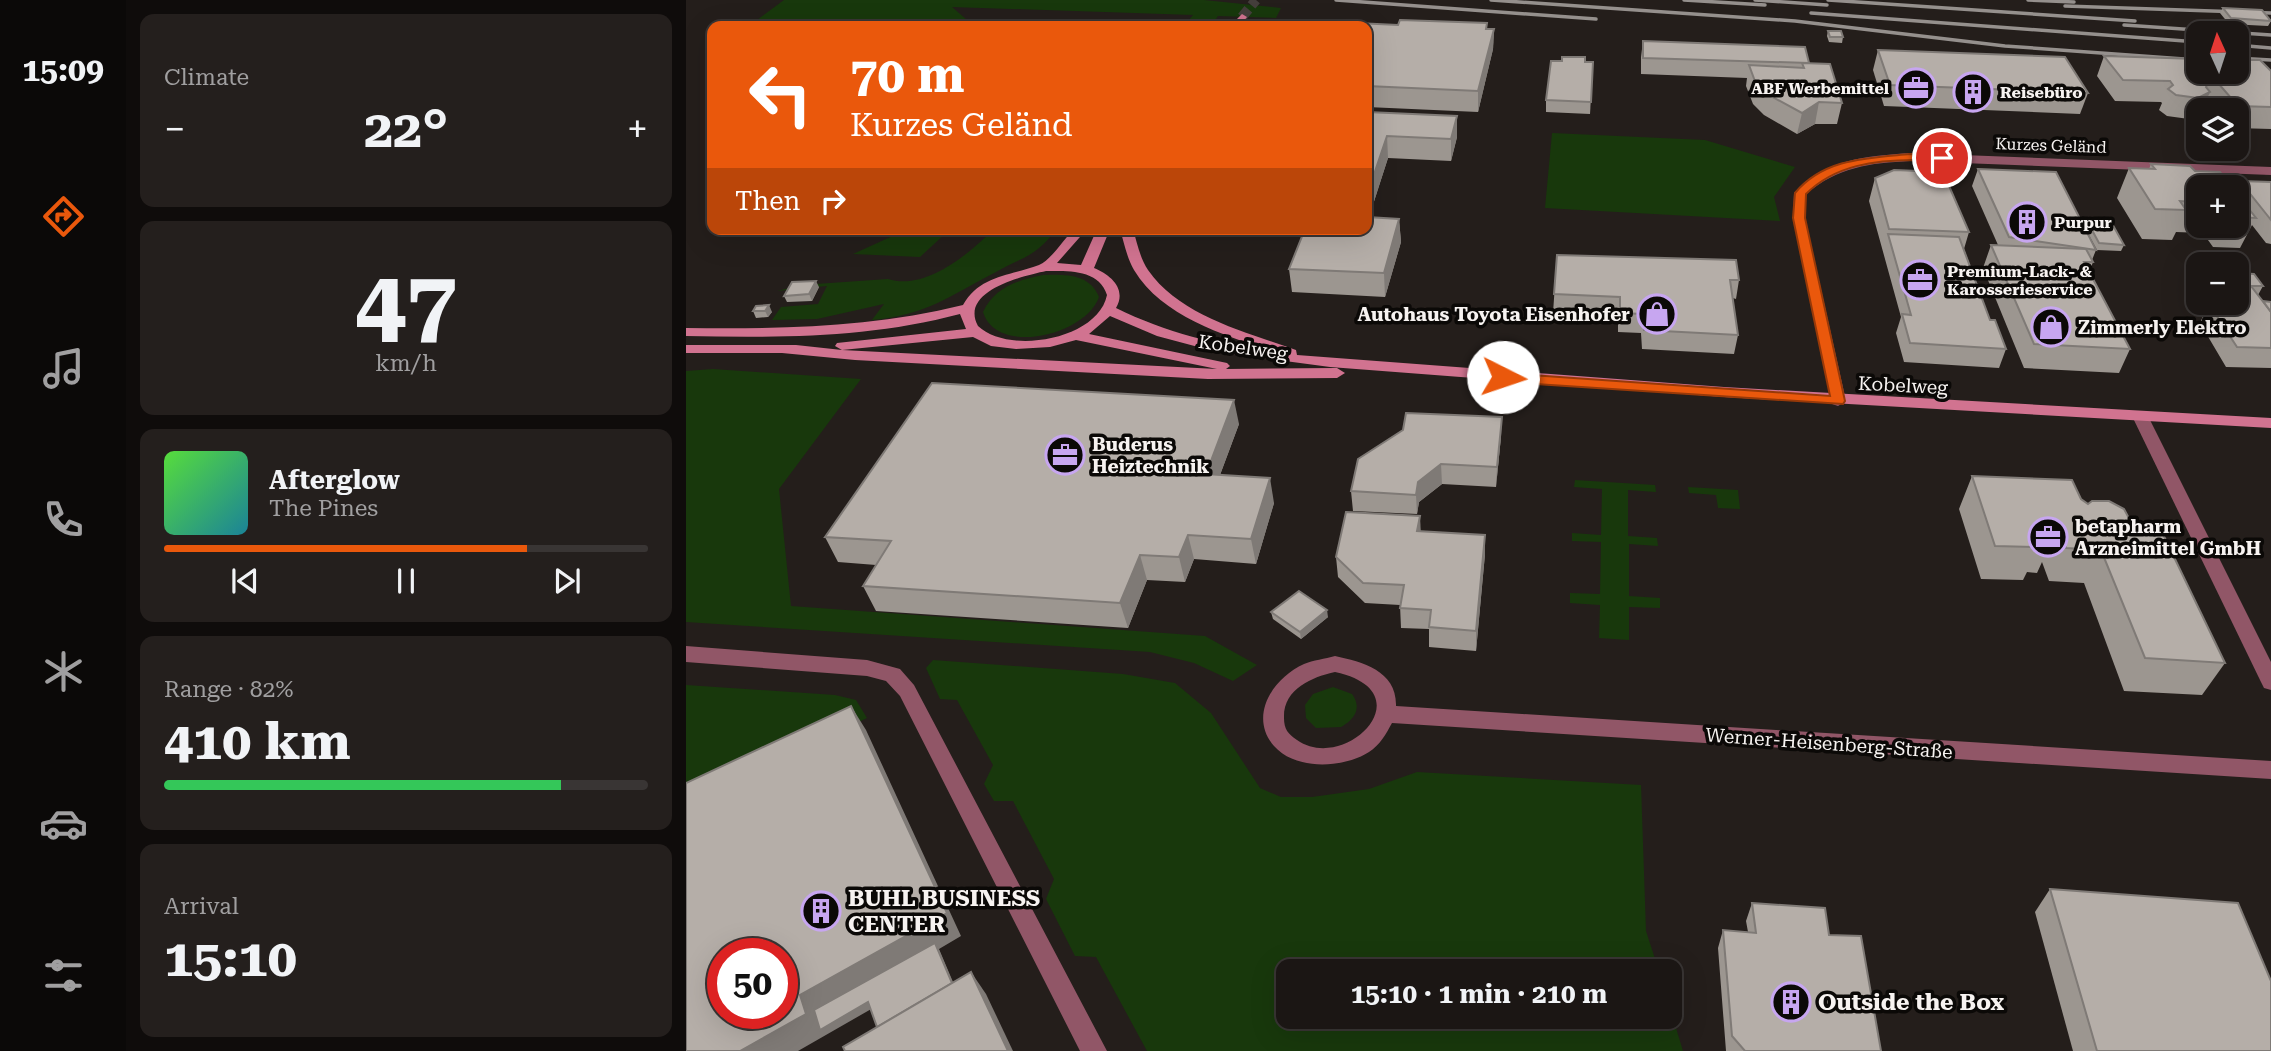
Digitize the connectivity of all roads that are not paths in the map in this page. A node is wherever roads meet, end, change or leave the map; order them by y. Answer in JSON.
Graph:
{"nodes":[{"id":1,"x":2271,"y":171,"type":"edge"},
{"id":2,"x":1075,"y":235,"type":"edge"},
{"id":3,"x":1101,"y":235,"type":"edge"},
{"id":4,"x":1128,"y":235,"type":"edge"},
{"id":5,"x":1046,"y":267,"type":"junction"},
{"id":6,"x":1086,"y":270,"type":"junction"},
{"id":7,"x":968,"y":308,"type":"junction"},
{"id":8,"x":1109,"y":310,"type":"junction"},
{"id":9,"x":686,"y":332,"type":"edge"},
{"id":10,"x":974,"y":333,"type":"junction"},
{"id":11,"x":1075,"y":335,"type":"junction"},
{"id":12,"x":686,"y":349,"type":"edge"},
{"id":13,"x":786,"y":350,"type":"junction"},
{"id":14,"x":1314,"y":362,"type":"junction"},
{"id":15,"x":1407,"y":371,"type":"junction"},
{"id":16,"x":1290,"y":374,"type":"junction"},
{"id":17,"x":1838,"y":401,"type":"junction"},
{"id":18,"x":2140,"y":416,"type":"junction"},
{"id":19,"x":2271,"y":423,"type":"edge"},
{"id":20,"x":686,"y":654,"type":"edge"},
{"id":21,"x":2271,"y":682,"type":"edge"},
{"id":22,"x":1387,"y":715,"type":"junction"},
{"id":23,"x":2271,"y":770,"type":"edge"},
{"id":24,"x":1094,"y":1051,"type":"edge"}],
"edges":[{"from":1,"to":17,"type":"street","name":"Kurzes Geländ"},
{"from":2,"to":5,"type":"main road"},
{"from":3,"to":6,"type":"main road"},
{"from":4,"to":14,"type":"main road"},
{"from":5,"to":6,"type":"main road"},
{"from":5,"to":7,"type":"main road"},
{"from":6,"to":8,"type":"main road"},
{"from":7,"to":9,"type":"main road"},
{"from":7,"to":10,"type":"main road"},
{"from":8,"to":11,"type":"main road"},
{"from":8,"to":14,"type":"main road","name":"Kobelweg"},
{"from":10,"to":11,"type":"main road"},
{"from":10,"to":13,"type":"main road"},
{"from":11,"to":16,"type":"main road","name":"Kobelweg"},
{"from":12,"to":13,"type":"main road"},
{"from":13,"to":16,"type":"main road"},
{"from":14,"to":15,"type":"main road","name":"Kobelweg"},
{"from":15,"to":16,"type":"main road","name":"Kobelweg"},
{"from":15,"to":17,"type":"main road","name":"Kobelweg"},
{"from":17,"to":18,"type":"main road","name":"Kobelweg"},
{"from":18,"to":19,"type":"main road","name":"Kobelweg"},
{"from":18,"to":21,"type":"street"},
{"from":20,"to":24,"type":"street"},
{"from":22,"to":22,"type":"street"},
{"from":22,"to":23,"type":"street","name":"Werner-Heisenberg-Straße"}]}
